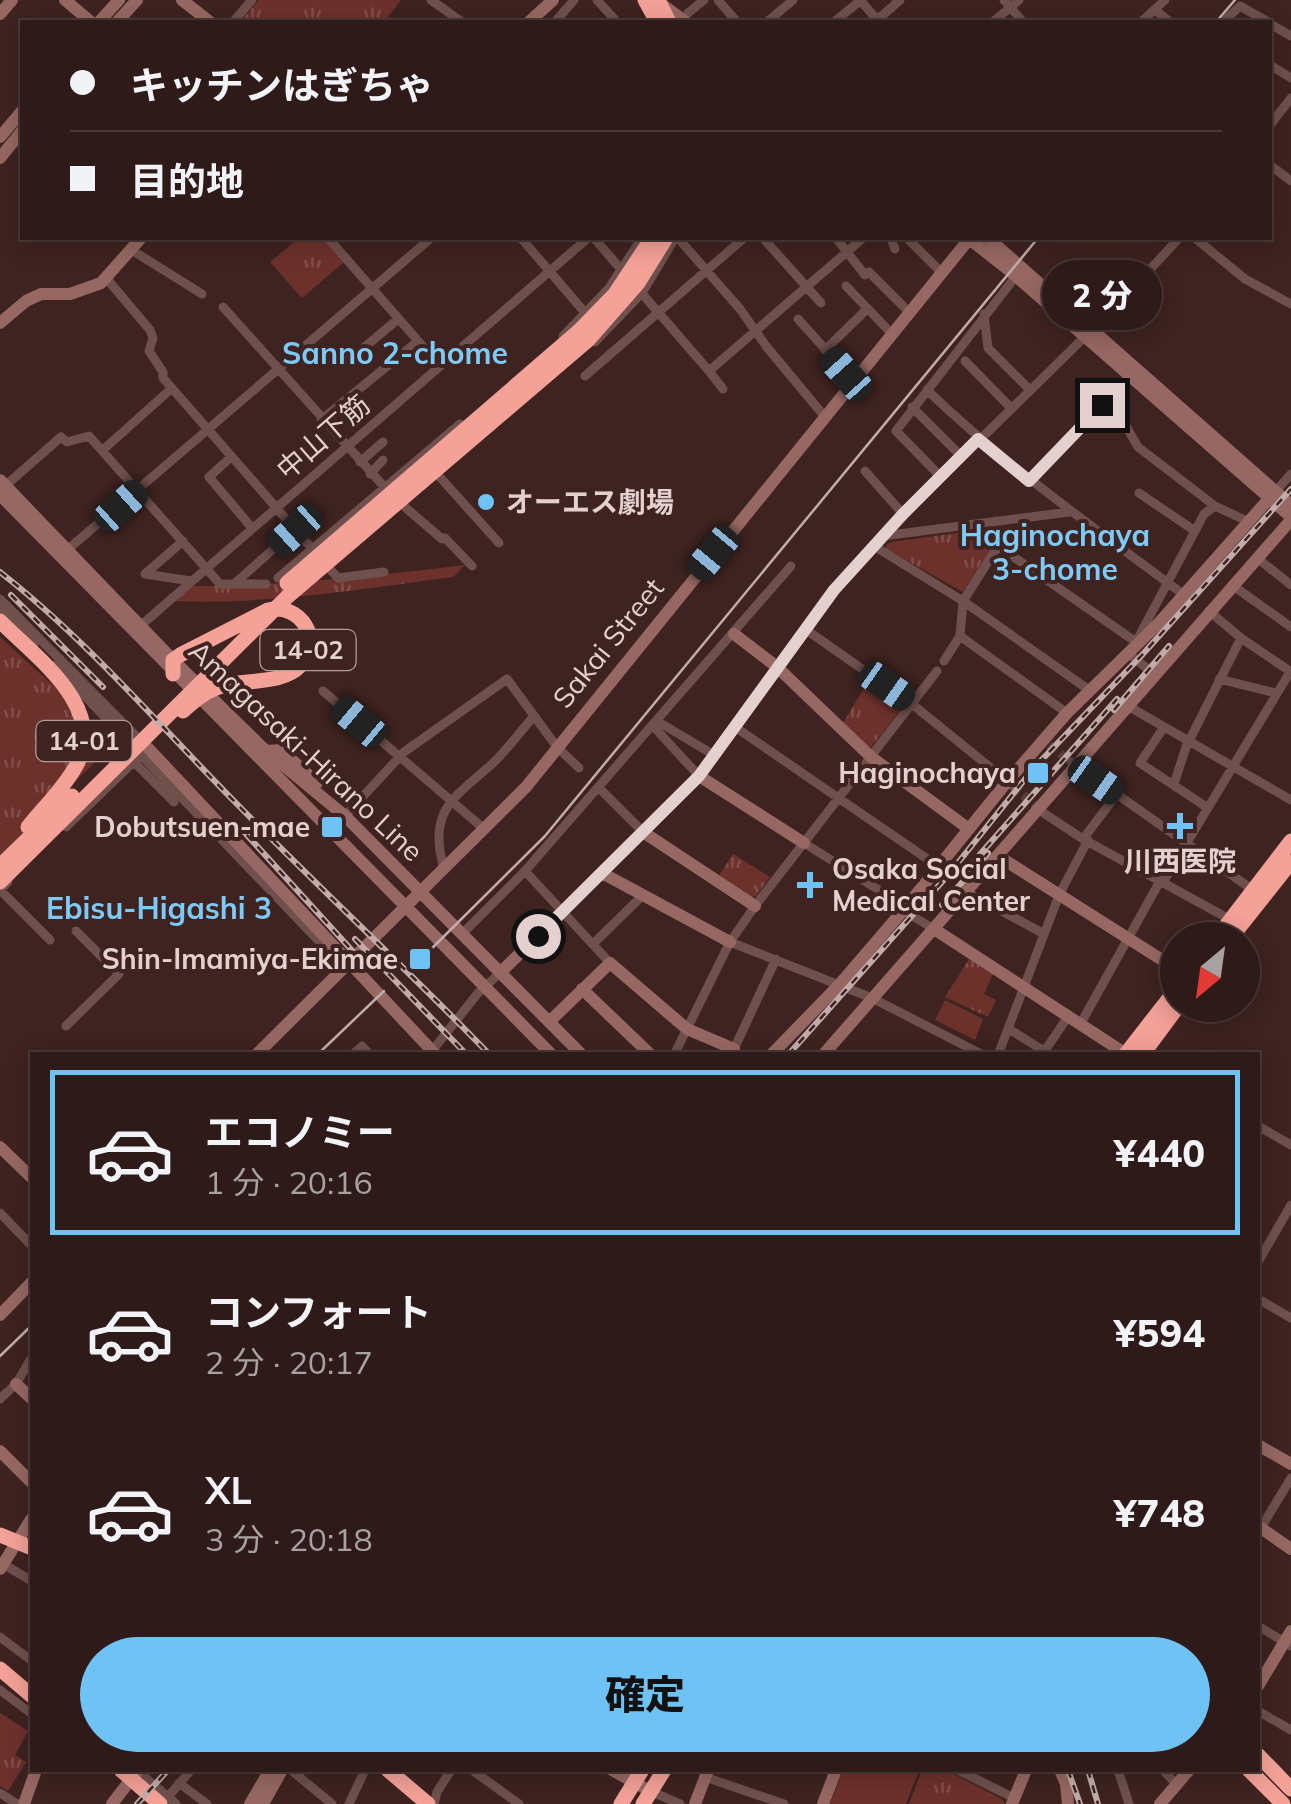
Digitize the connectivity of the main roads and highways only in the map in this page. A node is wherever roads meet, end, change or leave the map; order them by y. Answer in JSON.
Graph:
{"nodes":[{"id":1,"x":651,"y":240,"type":"edge"},
{"id":2,"x":665,"y":240,"type":"edge"},
{"id":3,"x":0,"y":621,"type":"edge"},
{"id":4,"x":173,"y":667,"type":"road end"},
{"id":5,"x":90,"y":792,"type":"junction"},
{"id":6,"x":1291,"y":841,"type":"edge"},
{"id":7,"x":1291,"y":862,"type":"edge"},
{"id":8,"x":0,"y":863,"type":"edge"},
{"id":9,"x":0,"y":882,"type":"edge"},
{"id":10,"x":1228,"y":922,"type":"edge"},
{"id":11,"x":1243,"y":922,"type":"edge"},
{"id":12,"x":1160,"y":1010,"type":"edge"},
{"id":13,"x":1166,"y":1022,"type":"edge"},
{"id":14,"x":1127,"y":1052,"type":"edge"},
{"id":15,"x":1144,"y":1052,"type":"edge"},
{"id":16,"x":0,"y":1535,"type":"edge"},
{"id":17,"x":25,"y":1545,"type":"edge"},
{"id":18,"x":0,"y":1668,"type":"edge"},
{"id":19,"x":0,"y":1684,"type":"edge"},
{"id":20,"x":30,"y":1699,"type":"edge"},
{"id":21,"x":30,"y":1700,"type":"edge"},
{"id":22,"x":1260,"y":1757,"type":"edge"},
{"id":23,"x":391,"y":1772,"type":"edge"},
{"id":24,"x":663,"y":1772,"type":"edge"},
{"id":25,"x":1250,"y":1772,"type":"edge"},
{"id":26,"x":125,"y":1777,"type":"edge"},
{"id":27,"x":638,"y":1777,"type":"edge"},
{"id":28,"x":1291,"y":1792,"type":"edge"},
{"id":29,"x":647,"y":1798,"type":"edge"},
{"id":30,"x":166,"y":1802,"type":"edge"},
{"id":31,"x":431,"y":1804,"type":"edge"},
{"id":32,"x":621,"y":1804,"type":"edge"},
{"id":33,"x":1284,"y":1804,"type":"edge"}],
"edges":[{"from":1,"to":8,"type":"highway"},
{"from":2,"to":5,"type":"highway"},
{"from":3,"to":8,"type":"highway","number":"14-01"},
{"from":4,"to":5,"type":"highway","number":"14-02"},
{"from":5,"to":9,"type":"highway"},
{"from":6,"to":10,"type":"highway"},
{"from":7,"to":11,"type":"highway"},
{"from":12,"to":14,"type":"highway"},
{"from":13,"to":15,"type":"highway"},
{"from":16,"to":17,"type":"highway"},
{"from":18,"to":20,"type":"highway"},
{"from":19,"to":21,"type":"highway"},
{"from":22,"to":28,"type":"highway"},
{"from":23,"to":31,"type":"highway"},
{"from":24,"to":29,"type":"highway"},
{"from":25,"to":33,"type":"highway"},
{"from":26,"to":30,"type":"highway"},
{"from":27,"to":32,"type":"highway"}]}
